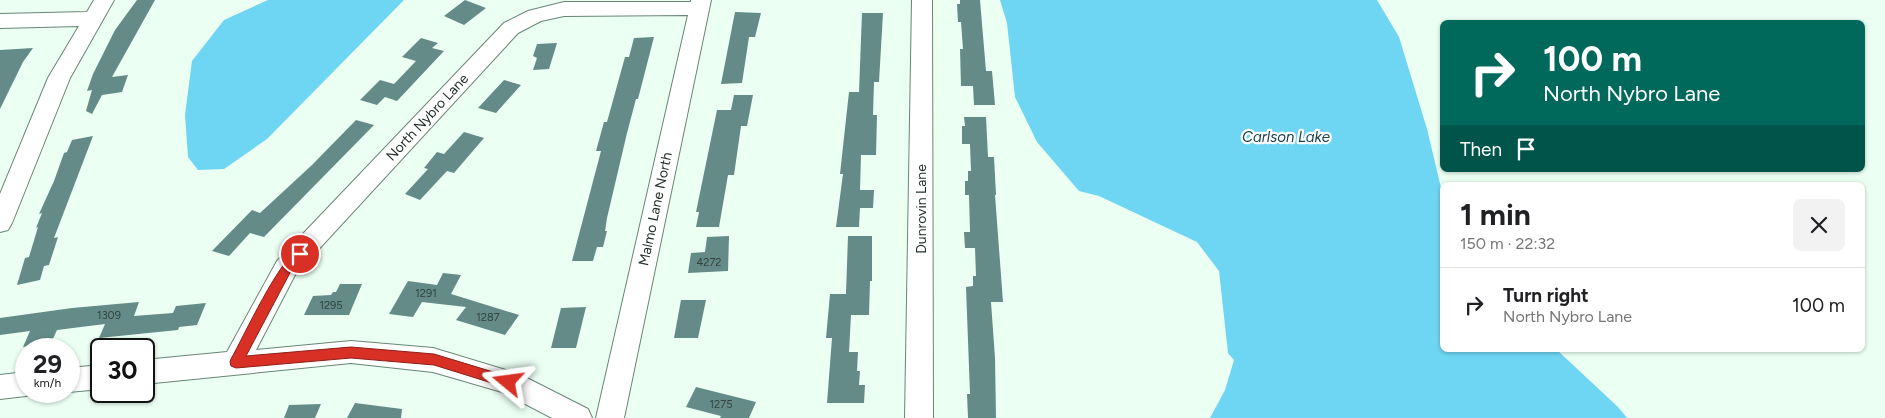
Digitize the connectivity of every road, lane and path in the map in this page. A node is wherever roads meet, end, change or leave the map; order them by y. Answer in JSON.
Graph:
{"nodes":[{"id":1,"x":104,"y":0,"type":"edge"},
{"id":2,"x":922,"y":0,"type":"edge"},
{"id":3,"x":700,"y":4,"type":"edge"},
{"id":4,"x":92,"y":19,"type":"junction"},
{"id":5,"x":0,"y":20,"type":"edge"},
{"id":6,"x":0,"y":223,"type":"edge"},
{"id":7,"x":236,"y":362,"type":"junction"},
{"id":8,"x":155,"y":371,"type":"edge"},
{"id":9,"x":15,"y":385,"type":"edge"},
{"id":10,"x":0,"y":387,"type":"edge"},
{"id":11,"x":578,"y":418,"type":"edge"},
{"id":12,"x":610,"y":418,"type":"edge"},
{"id":13,"x":919,"y":418,"type":"edge"}],
"edges":[{"from":1,"to":4,"type":"street"},
{"from":2,"to":13,"type":"street","name":"Dunrovin Lane"},
{"from":3,"to":7,"type":"street","name":"North Nybro Lane"},
{"from":3,"to":12,"type":"street","name":"Malmo Lane North"},
{"from":4,"to":5,"type":"street"},
{"from":4,"to":6,"type":"street"},
{"from":7,"to":8,"type":"street"},
{"from":7,"to":11,"type":"street"},
{"from":9,"to":10,"type":"street"}]}
